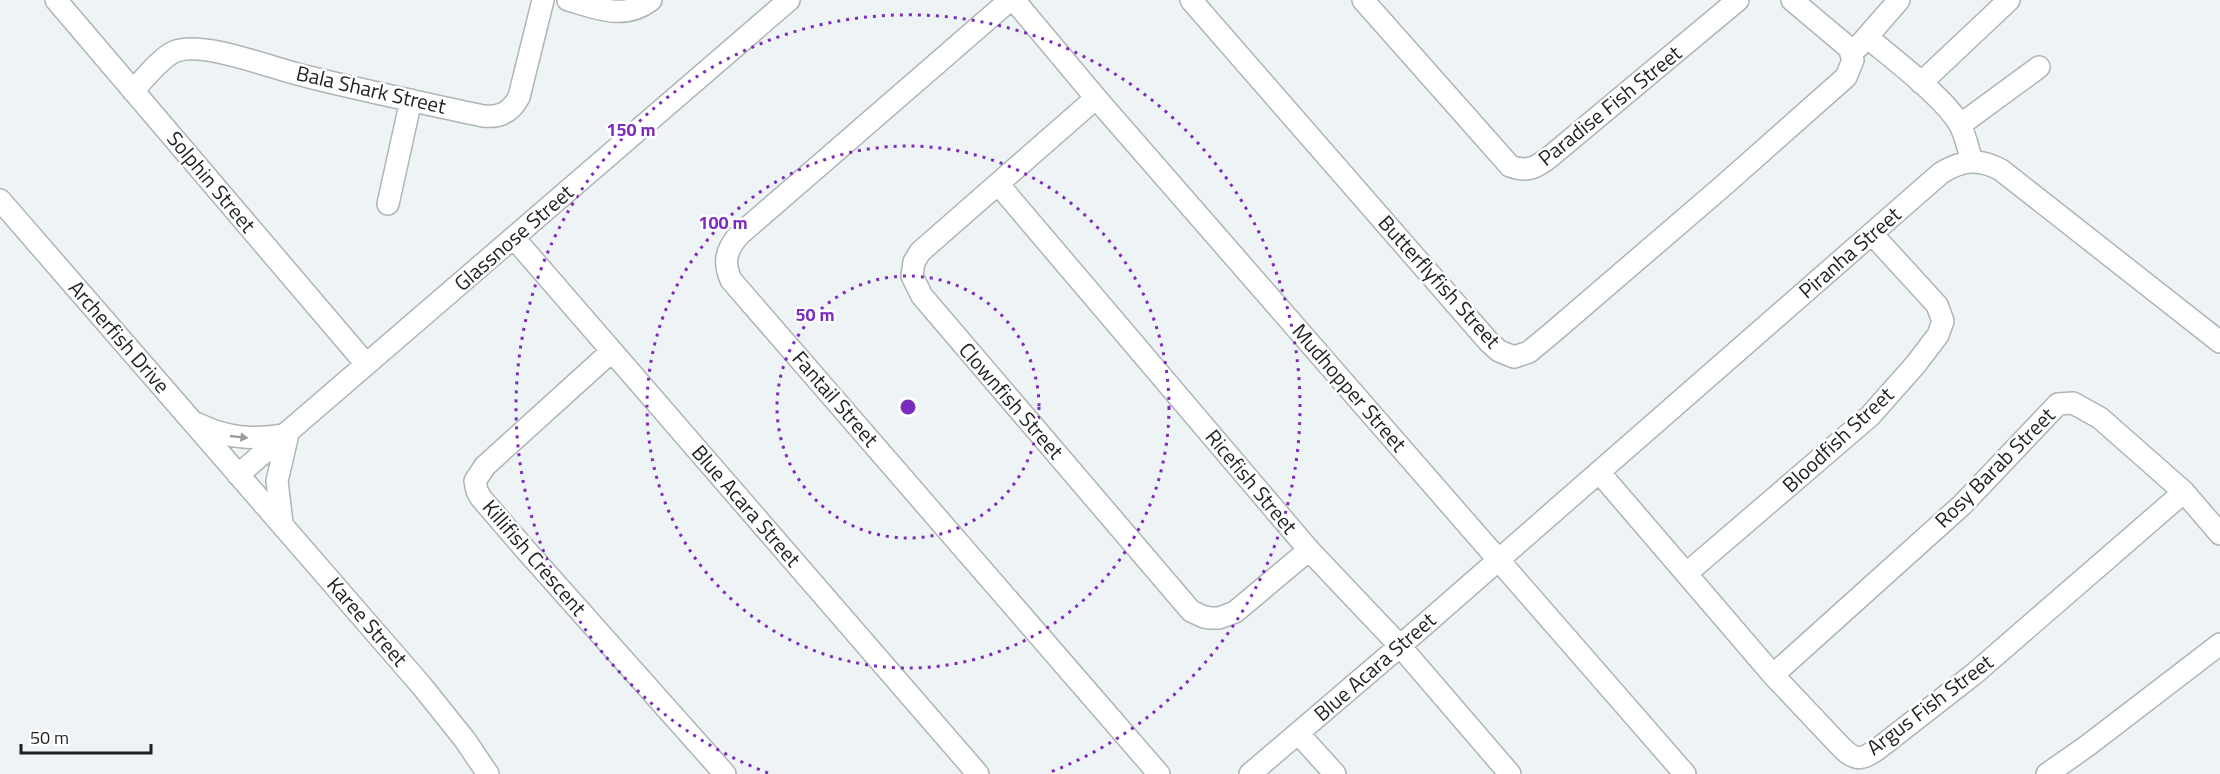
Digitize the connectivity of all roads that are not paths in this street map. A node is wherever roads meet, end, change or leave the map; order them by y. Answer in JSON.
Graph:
{"nodes":[{"id":1,"x":56,"y":0,"type":"edge"},
{"id":2,"x":543,"y":0,"type":"edge"},
{"id":3,"x":567,"y":0,"type":"edge"},
{"id":4,"x":651,"y":0,"type":"edge"},
{"id":5,"x":789,"y":0,"type":"edge"},
{"id":6,"x":1012,"y":0,"type":"edge"},
{"id":7,"x":1191,"y":0,"type":"edge"},
{"id":8,"x":1363,"y":0,"type":"edge"},
{"id":9,"x":1738,"y":0,"type":"edge"},
{"id":10,"x":1792,"y":0,"type":"edge"},
{"id":11,"x":1899,"y":0,"type":"edge"},
{"id":12,"x":2009,"y":0,"type":"edge"},
{"id":13,"x":1867,"y":37,"type":"junction"},
{"id":14,"x":1852,"y":60,"type":"junction"},
{"id":15,"x":2039,"y":67,"type":"dead end"},
{"id":16,"x":1921,"y":83,"type":"junction"},
{"id":17,"x":133,"y":91,"type":"junction"},
{"id":18,"x":1096,"y":98,"type":"junction"},
{"id":19,"x":411,"y":100,"type":"junction"},
{"id":20,"x":1960,"y":125,"type":"junction"},
{"id":21,"x":1972,"y":161,"type":"junction"},
{"id":22,"x":998,"y":184,"type":"junction"},
{"id":23,"x":0,"y":200,"type":"edge"},
{"id":24,"x":388,"y":204,"type":"dead end"},
{"id":25,"x":1872,"y":234,"type":"junction"},
{"id":26,"x":514,"y":238,"type":"junction"},
{"id":27,"x":2220,"y":342,"type":"edge"},
{"id":28,"x":612,"y":351,"type":"junction"},
{"id":29,"x":366,"y":364,"type":"junction"},
{"id":30,"x":193,"y":422,"type":"junction"},
{"id":31,"x":288,"y":434,"type":"junction"},
{"id":32,"x":1599,"y":472,"type":"junction"},
{"id":33,"x":238,"y":475,"type":"junction"},
{"id":34,"x":2184,"y":492,"type":"junction"},
{"id":35,"x":282,"y":523,"type":"junction"},
{"id":36,"x":2220,"y":534,"type":"edge"},
{"id":37,"x":1309,"y":550,"type":"junction"},
{"id":38,"x":1499,"y":558,"type":"junction"},
{"id":39,"x":1687,"y":573,"type":"junction"},
{"id":40,"x":2220,"y":644,"type":"edge"},
{"id":41,"x":1400,"y":646,"type":"junction"},
{"id":42,"x":1773,"y":675,"type":"junction"},
{"id":43,"x":1298,"y":733,"type":"junction"},
{"id":44,"x":488,"y":774,"type":"edge"},
{"id":45,"x":725,"y":774,"type":"edge"},
{"id":46,"x":978,"y":774,"type":"edge"},
{"id":47,"x":1159,"y":774,"type":"edge"},
{"id":48,"x":1250,"y":774,"type":"edge"},
{"id":49,"x":1335,"y":774,"type":"edge"},
{"id":50,"x":1510,"y":774,"type":"edge"},
{"id":51,"x":1685,"y":774,"type":"edge"},
{"id":52,"x":2047,"y":774,"type":"edge"}],
"edges":[{"from":1,"to":17,"type":"street","name":"Solphin Street"},
{"from":2,"to":19,"type":"street","name":"Bala Shark Street"},
{"from":3,"to":4,"type":"street"},
{"from":5,"to":26,"type":"street","name":"Glassnose Street"},
{"from":6,"to":18,"type":"street","name":"Mudhopper Street"},
{"from":6,"to":47,"type":"street","name":"Fantail Street"},
{"from":7,"to":14,"type":"street","name":"Butterflyfish Street"},
{"from":8,"to":9,"type":"street","name":"Paradise Fish Street"},
{"from":10,"to":14,"type":"street"},
{"from":11,"to":13,"type":"street","name":"Butterflyfish Street"},
{"from":12,"to":16,"type":"street"},
{"from":13,"to":14,"type":"street","name":"Butterflyfish Street"},
{"from":13,"to":16,"type":"street"},
{"from":15,"to":20,"type":"street"},
{"from":16,"to":20,"type":"street"},
{"from":17,"to":19,"type":"street","name":"Bala Shark Street"},
{"from":17,"to":29,"type":"street","name":"Solphin Street"},
{"from":18,"to":22,"type":"street","name":"Clownfish Street"},
{"from":18,"to":38,"type":"street","name":"Mudhopper Street"},
{"from":19,"to":24,"type":"street"},
{"from":20,"to":21,"type":"street"},
{"from":21,"to":25,"type":"street","name":"Piranha Street"},
{"from":21,"to":27,"type":"street"},
{"from":22,"to":37,"type":"street","name":"Ricefish Street"},
{"from":22,"to":37,"type":"street","name":"Clownfish Street"},
{"from":23,"to":30,"type":"street","name":"Archerfish Drive"},
{"from":25,"to":32,"type":"street","name":"Piranha Street"},
{"from":25,"to":39,"type":"street","name":"Bloodfish Street"},
{"from":26,"to":28,"type":"street","name":"Blue Acara Street"},
{"from":26,"to":29,"type":"street","name":"Glassnose Street"},
{"from":28,"to":45,"type":"street","name":"Killifish Crescent"},
{"from":28,"to":46,"type":"street","name":"Blue Acara Street"},
{"from":29,"to":31,"type":"street","name":"Glassnose Street"},
{"from":30,"to":31,"type":"street","one_way":true},
{"from":30,"to":33,"type":"street","name":"Archerfish Drive"},
{"from":31,"to":33,"type":"street","name":"Glassnose Street"},
{"from":31,"to":35,"type":"street"},
{"from":32,"to":38,"type":"street","name":"Piranha Street"},
{"from":32,"to":39,"type":"street","name":"Argus Fish Street"},
{"from":33,"to":35,"type":"street","name":"Karee Street"},
{"from":34,"to":36,"type":"street","name":"Rosy Barab Street"},
{"from":34,"to":42,"type":"street","name":"Argus Fish Street"},
{"from":34,"to":42,"type":"street","name":"Rosy Barab Street"},
{"from":35,"to":44,"type":"street","name":"Karee Street"},
{"from":37,"to":41,"type":"street","name":"Ricefish Street"},
{"from":38,"to":41,"type":"street","name":"Blue Acara Street"},
{"from":38,"to":51,"type":"street","name":"Mudhopper Street"},
{"from":39,"to":42,"type":"street","name":"Argus Fish Street"},
{"from":40,"to":52,"type":"street"},
{"from":41,"to":43,"type":"street","name":"Blue Acara Street"},
{"from":41,"to":50,"type":"street","name":"Ricefish Street"},
{"from":43,"to":48,"type":"street","name":"Blue Acara Street"},
{"from":43,"to":49,"type":"street"}]}
